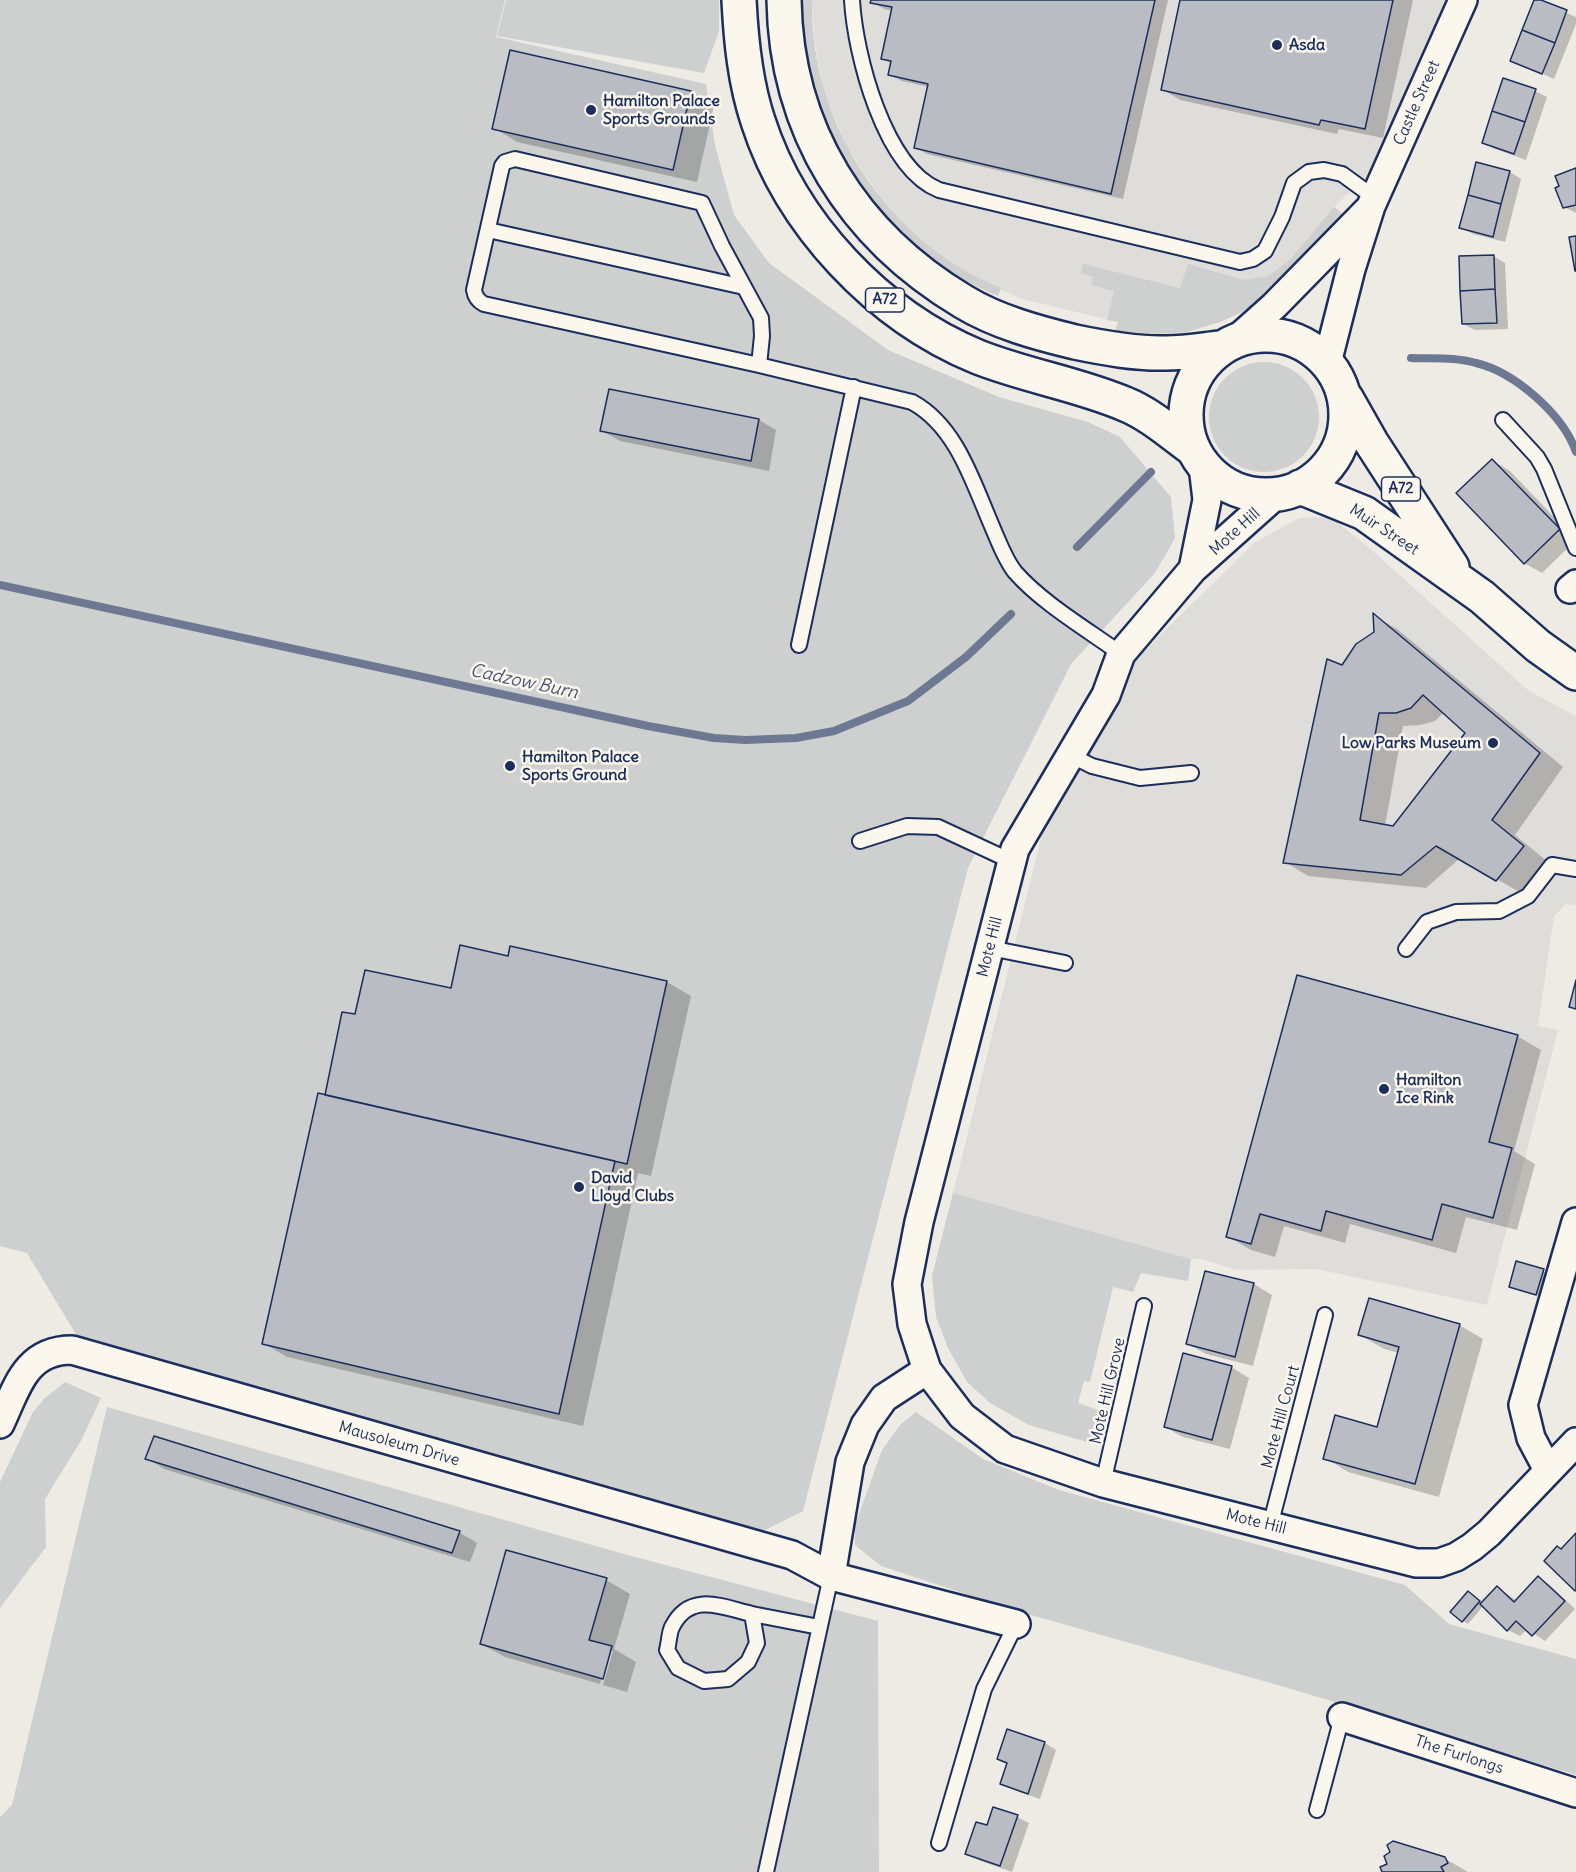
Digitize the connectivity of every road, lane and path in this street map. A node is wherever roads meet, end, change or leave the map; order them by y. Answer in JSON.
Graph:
{"nodes":[{"id":1,"x":739,"y":0,"type":"edge"},
{"id":2,"x":784,"y":0,"type":"edge"},
{"id":3,"x":852,"y":0,"type":"edge"},
{"id":4,"x":1463,"y":0,"type":"edge"},
{"id":5,"x":1373,"y":202,"type":"junction"},
{"id":6,"x":488,"y":230,"type":"junction"},
{"id":7,"x":744,"y":287,"type":"junction"},
{"id":8,"x":1229,"y":344,"type":"junction"},
{"id":9,"x":1327,"y":363,"type":"junction"},
{"id":10,"x":759,"y":365,"type":"junction"},
{"id":11,"x":854,"y":387,"type":"junction"},
{"id":12,"x":1343,"y":394,"type":"junction"},
{"id":13,"x":1503,"y":420,"type":"dead end"},
{"id":14,"x":1198,"y":457,"type":"junction"},
{"id":15,"x":1289,"y":491,"type":"junction"},
{"id":16,"x":1576,"y":548,"type":"edge"},
{"id":17,"x":1193,"y":569,"type":"junction"},
{"id":18,"x":1462,"y":582,"type":"junction"},
{"id":19,"x":799,"y":645,"type":"dead end"},
{"id":20,"x":1121,"y":654,"type":"junction"},
{"id":21,"x":1576,"y":673,"type":"edge"},
{"id":22,"x":1070,"y":755,"type":"junction"},
{"id":23,"x":1191,"y":773,"type":"dead end"},
{"id":24,"x":860,"y":841,"type":"dead end"},
{"id":25,"x":1011,"y":861,"type":"junction"},
{"id":26,"x":1576,"y":868,"type":"edge"},
{"id":27,"x":990,"y":948,"type":"junction"},
{"id":28,"x":1406,"y":949,"type":"dead end"},
{"id":29,"x":1065,"y":963,"type":"dead end"},
{"id":30,"x":1576,"y":1222,"type":"edge"},
{"id":31,"x":1144,"y":1306,"type":"dead end"},
{"id":32,"x":1325,"y":1316,"type":"dead end"},
{"id":33,"x":927,"y":1370,"type":"junction"},
{"id":34,"x":0,"y":1424,"type":"edge"},
{"id":35,"x":1576,"y":1442,"type":"edge"},
{"id":36,"x":1548,"y":1470,"type":"junction"},
{"id":37,"x":1103,"y":1483,"type":"junction"},
{"id":38,"x":1270,"y":1526,"type":"junction"},
{"id":39,"x":831,"y":1576,"type":"junction"},
{"id":40,"x":752,"y":1614,"type":"junction"},
{"id":41,"x":1016,"y":1624,"type":"joint"},
{"id":42,"x":819,"y":1627,"type":"junction"},
{"id":43,"x":1342,"y":1718,"type":"joint"},
{"id":44,"x":1576,"y":1793,"type":"edge"},
{"id":45,"x":1317,"y":1810,"type":"dead end"},
{"id":46,"x":939,"y":1843,"type":"dead end"},
{"id":47,"x":766,"y":1872,"type":"edge"}],
"edges":[{"from":1,"to":14,"type":"main road","number":"A72"},
{"from":2,"to":8,"type":"main road","number":"A72"},
{"from":3,"to":5,"type":"lane"},
{"from":4,"to":5,"type":"street","name":"Castle Street"},
{"from":5,"to":8,"type":"street","name":"Castle Street"},
{"from":5,"to":9,"type":"street","name":"Castle Street"},
{"from":6,"to":7,"type":"lane"},
{"from":6,"to":7,"type":"lane"},
{"from":6,"to":10,"type":"lane"},
{"from":7,"to":10,"type":"lane"},
{"from":8,"to":9,"type":"main road","number":"A72"},
{"from":8,"to":14,"type":"main road"},
{"from":9,"to":12,"type":"main road","number":"A72"},
{"from":10,"to":11,"type":"lane"},
{"from":11,"to":19,"type":"lane"},
{"from":11,"to":20,"type":"lane"},
{"from":12,"to":15,"type":"main road","number":"A72"},
{"from":12,"to":18,"type":"main road","name":"Muir Street","number":"A72"},
{"from":13,"to":16,"type":"lane"},
{"from":14,"to":15,"type":"main road","number":"A72"},
{"from":14,"to":17,"type":"street","name":"Mote Hill"},
{"from":15,"to":17,"type":"street","name":"Mote Hill"},
{"from":15,"to":18,"type":"main road","name":"Muir Street","number":"A72"},
{"from":17,"to":20,"type":"street","name":"Mote Hill"},
{"from":18,"to":21,"type":"main road","name":"Muir Street","number":"A72"},
{"from":20,"to":22,"type":"street","name":"Mote Hill"},
{"from":22,"to":23,"type":"lane"},
{"from":22,"to":25,"type":"street","name":"Mote Hill"},
{"from":24,"to":25,"type":"lane"},
{"from":25,"to":27,"type":"street","name":"Mote Hill"},
{"from":26,"to":28,"type":"lane"},
{"from":27,"to":29,"type":"lane"},
{"from":27,"to":33,"type":"street","name":"Mote Hill"},
{"from":30,"to":36,"type":"street"},
{"from":31,"to":37,"type":"lane","name":"Mote Hill Grove"},
{"from":32,"to":38,"type":"lane","name":"Mote Hill Court"},
{"from":33,"to":37,"type":"street","name":"Mote Hill"},
{"from":33,"to":39,"type":"street"},
{"from":34,"to":39,"type":"street","name":"Mausoleum Drive"},
{"from":35,"to":36,"type":"street","name":"Mote Hill"},
{"from":36,"to":38,"type":"street","name":"Mote Hill"},
{"from":37,"to":38,"type":"street","name":"Mote Hill"},
{"from":39,"to":41,"type":"street"},
{"from":39,"to":42,"type":"lane"},
{"from":40,"to":40,"type":"lane"},
{"from":40,"to":42,"type":"lane"},
{"from":41,"to":46,"type":"lane"},
{"from":42,"to":47,"type":"lane"},
{"from":43,"to":44,"type":"street","name":"The Furlongs"},
{"from":43,"to":45,"type":"lane"}]}
